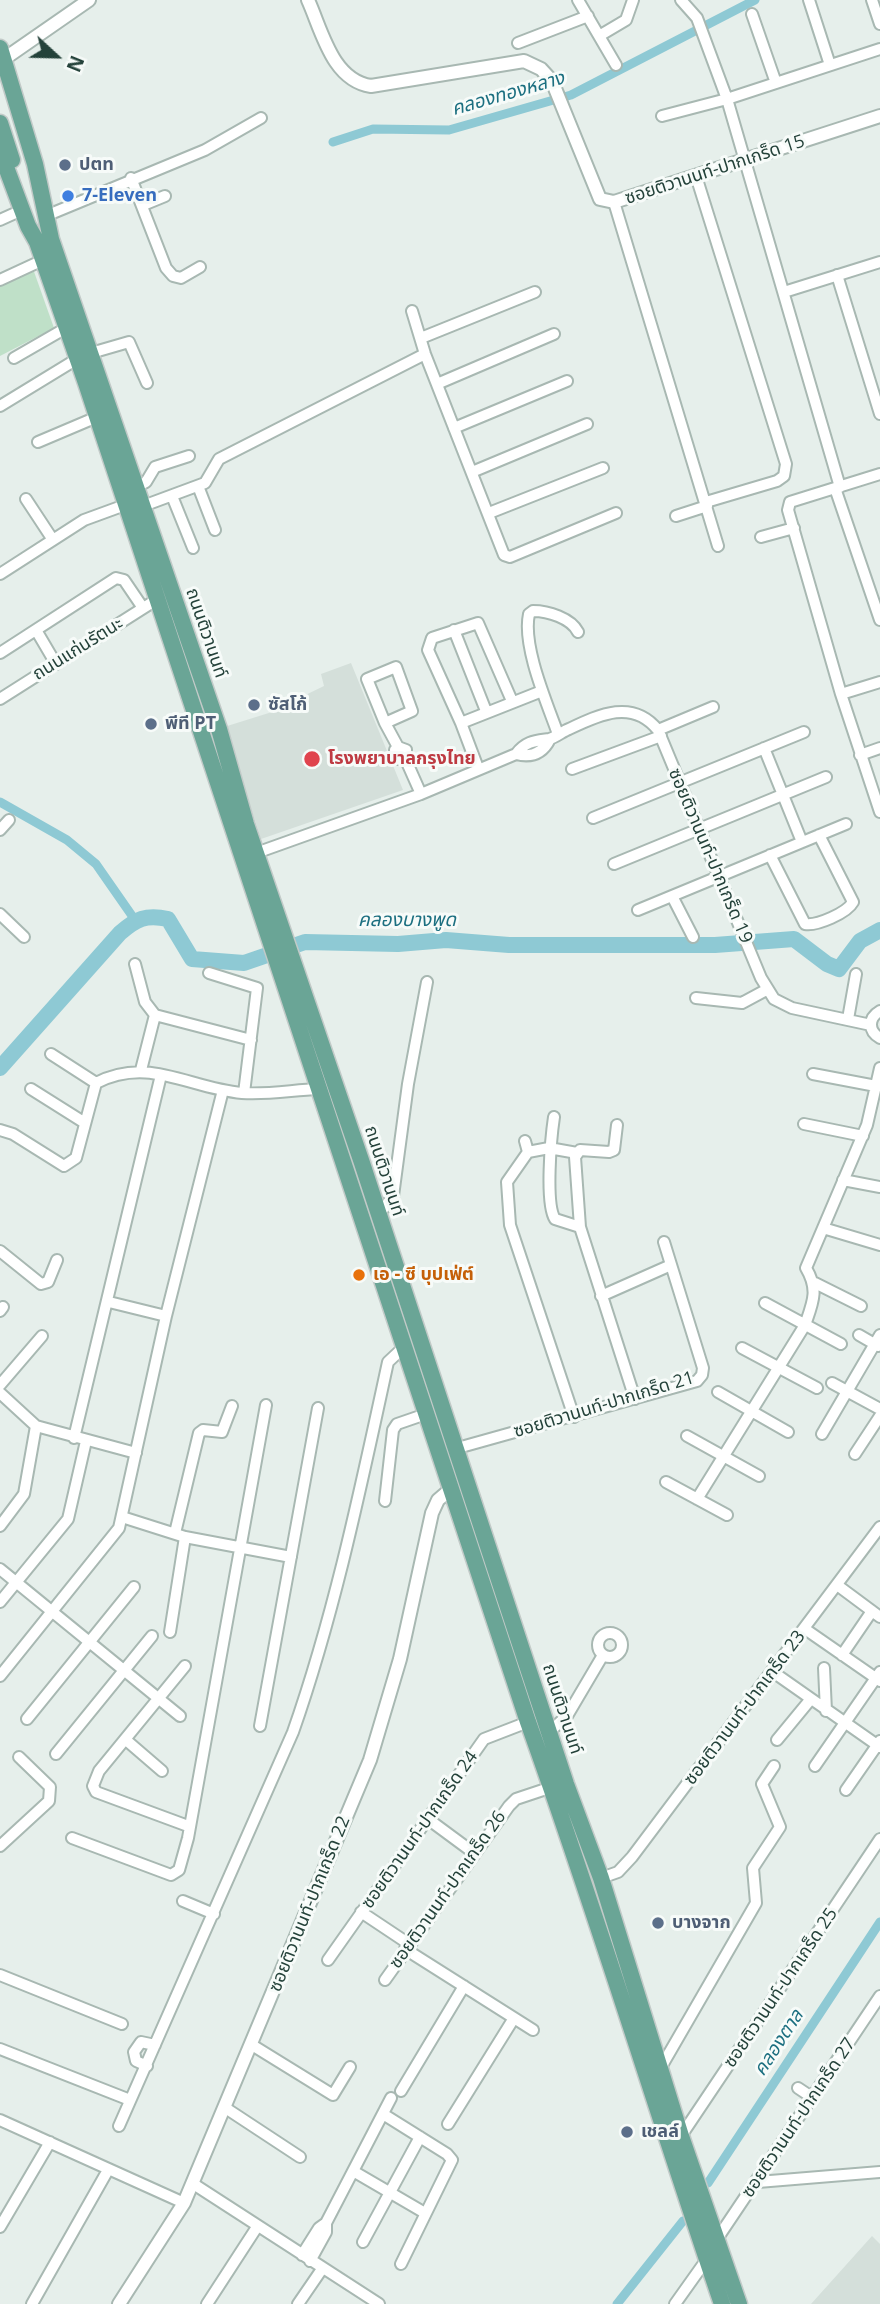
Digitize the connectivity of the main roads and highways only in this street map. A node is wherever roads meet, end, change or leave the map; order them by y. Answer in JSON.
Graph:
{"nodes":[{"id":1,"x":2,"y":54,"type":"edge"},
{"id":2,"x":0,"y":83,"type":"edge"},
{"id":3,"x":0,"y":122,"type":"edge"},
{"id":4,"x":0,"y":151,"type":"edge"},
{"id":5,"x":44,"y":240,"type":"junction"},
{"id":6,"x":84,"y":356,"type":"junction"},
{"id":7,"x":279,"y":945,"type":"junction"},
{"id":8,"x":284,"y":962,"type":"junction"},
{"id":9,"x":458,"y":1485,"type":"junction"},
{"id":10,"x":722,"y":2304,"type":"edge"},
{"id":11,"x":739,"y":2304,"type":"edge"}],
"edges":[{"from":1,"to":5,"type":"main road","name":"ถนนติวานนท์"},
{"from":2,"to":5,"type":"main road"},
{"from":3,"to":5,"type":"main road"},
{"from":4,"to":5,"type":"main road","name":"ถนนติวานนท์"},
{"from":5,"to":6,"type":"main road","name":"ถนนติวานนท์"},
{"from":5,"to":6,"type":"main road","name":"ถนนติวานนท์"},
{"from":6,"to":7,"type":"main road","name":"ถนนติวานนท์"},
{"from":6,"to":7,"type":"main road","name":"ถนนติวานนท์"},
{"from":7,"to":8,"type":"main road","name":"ถนนติวานนท์"},
{"from":8,"to":9,"type":"main road","name":"ถนนติวานนท์"},
{"from":8,"to":9,"type":"main road","name":"ถนนติวานนท์"},
{"from":9,"to":10,"type":"main road","name":"ถนนติวานนท์"},
{"from":9,"to":11,"type":"main road","name":"ถนนติวานนท์"}]}
